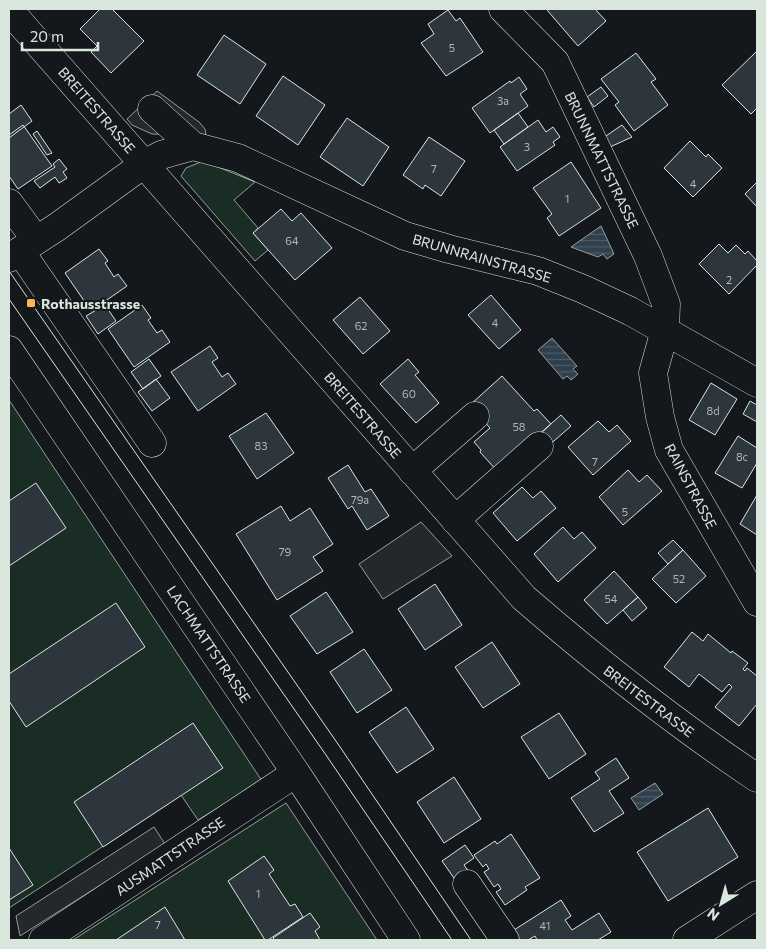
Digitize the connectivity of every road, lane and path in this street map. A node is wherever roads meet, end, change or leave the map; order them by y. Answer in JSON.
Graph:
{"nodes":[{"id":1,"x":502,"y":9,"type":"edge"},
{"id":2,"x":9,"y":10,"type":"edge"},
{"id":3,"x":152,"y":109,"type":"dead end"},
{"id":4,"x":193,"y":146,"type":"junction"},
{"id":5,"x":144,"y":164,"type":"junction"},
{"id":6,"x":9,"y":203,"type":"edge"},
{"id":7,"x":22,"y":250,"type":"edge"},
{"id":8,"x":665,"y":330,"type":"junction"},
{"id":9,"x":9,"y":350,"type":"edge"},
{"id":10,"x":757,"y":383,"type":"edge"},
{"id":11,"x":475,"y":416,"type":"dead end"},
{"id":12,"x":152,"y":442,"type":"dead end"},
{"id":13,"x":539,"y":446,"type":"dead end"},
{"id":14,"x":412,"y":471,"type":"junction"},
{"id":15,"x":455,"y":520,"type":"junction"},
{"id":16,"x":757,"y":602,"type":"edge"},
{"id":17,"x":296,"y":773,"type":"junction"},
{"id":18,"x":757,"y":778,"type":"edge"},
{"id":19,"x":467,"y":884,"type":"dead end"},
{"id":20,"x":757,"y":895,"type":"edge"},
{"id":21,"x":43,"y":940,"type":"edge"},
{"id":22,"x":406,"y":940,"type":"edge"},
{"id":23,"x":505,"y":940,"type":"edge"},
{"id":24,"x":687,"y":940,"type":"edge"}],
"edges":[{"from":1,"to":8,"type":"street","name":"BRUNNMATTSTRASSE"},
{"from":2,"to":5,"type":"street","name":"BREITESTRASSE"},
{"from":3,"to":4,"type":"street"},
{"from":4,"to":5,"type":"street"},
{"from":4,"to":8,"type":"street","name":"BRUNNRAINSTRASSE"},
{"from":5,"to":7,"type":"street"},
{"from":5,"to":14,"type":"street","name":"BREITESTRASSE"},
{"from":6,"to":7,"type":"street"},
{"from":7,"to":12,"type":"street"},
{"from":8,"to":10,"type":"street","name":"BRUNNRAINSTRASSE"},
{"from":8,"to":16,"type":"street","name":"RAINSTRASSE"},
{"from":9,"to":17,"type":"street","name":"LACHMATTSTRASSE"},
{"from":11,"to":14,"type":"street"},
{"from":13,"to":15,"type":"street"},
{"from":14,"to":15,"type":"street","name":"BREITESTRASSE"},
{"from":15,"to":18,"type":"street","name":"BREITESTRASSE"},
{"from":17,"to":21,"type":"street","name":"AUSMATTSTRASSE"},
{"from":17,"to":22,"type":"street","name":"LACHMATTSTRASSE"},
{"from":19,"to":23,"type":"street"},
{"from":20,"to":24,"type":"street"}]}
